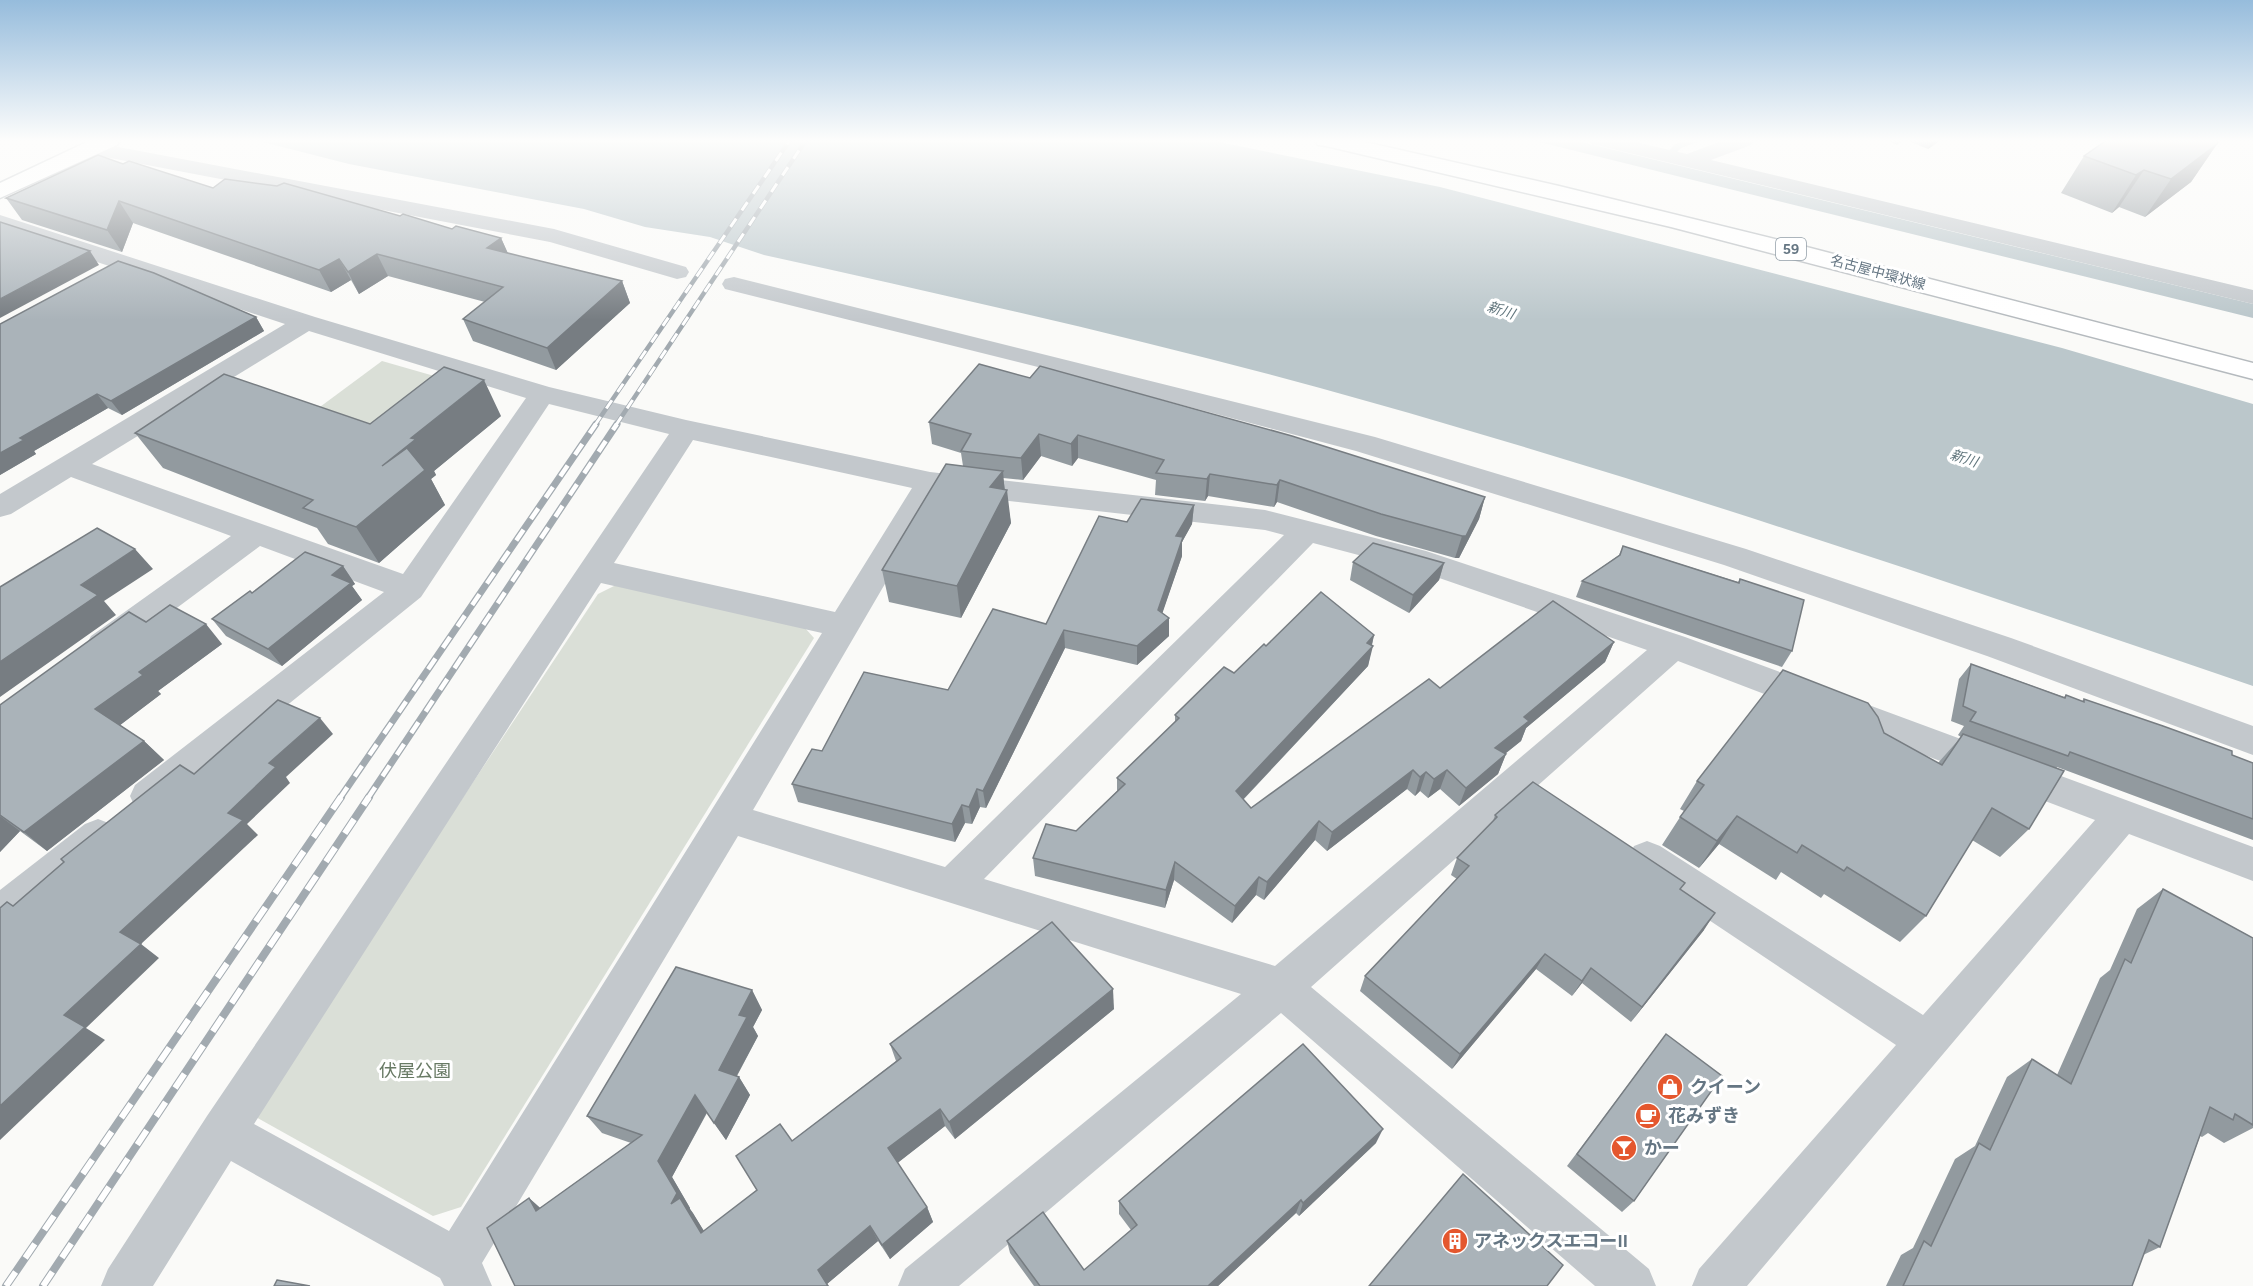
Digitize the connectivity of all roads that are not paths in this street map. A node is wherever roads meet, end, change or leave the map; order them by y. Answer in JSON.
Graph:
{"nodes":[{"id":1,"x":377,"y":200,"type":"edge"},
{"id":2,"x":1589,"y":200,"type":"edge"},
{"id":3,"x":1851,"y":200,"type":"edge"},
{"id":4,"x":0,"y":222,"type":"edge"},
{"id":5,"x":125,"y":263,"type":"junction"},
{"id":6,"x":677,"y":272,"type":"dead end"},
{"id":7,"x":94,"y":280,"type":"edge"},
{"id":8,"x":734,"y":284,"type":"dead end"},
{"id":9,"x":2253,"y":297,"type":"edge"},
{"id":10,"x":306,"y":322,"type":"junction"},
{"id":11,"x":2253,"y":371,"type":"edge"},
{"id":12,"x":542,"y":394,"type":"junction"},
{"id":13,"x":686,"y":429,"type":"junction"},
{"id":14,"x":69,"y":466,"type":"junction"},
{"id":15,"x":930,"y":482,"type":"junction"},
{"id":16,"x":0,"y":507,"type":"edge"},
{"id":17,"x":1307,"y":531,"type":"junction"},
{"id":18,"x":254,"y":535,"type":"junction"},
{"id":19,"x":594,"y":570,"type":"junction"},
{"id":20,"x":410,"y":589,"type":"junction"},
{"id":21,"x":843,"y":626,"type":"junction"},
{"id":22,"x":1673,"y":645,"type":"junction"},
{"id":23,"x":75,"y":664,"type":"edge"},
{"id":24,"x":2253,"y":741,"type":"edge"},
{"id":25,"x":2123,"y":814,"type":"junction"},
{"id":26,"x":729,"y":818,"type":"junction"},
{"id":27,"x":1621,"y":841,"type":"edge"},
{"id":28,"x":2253,"y":864,"type":"edge"},
{"id":29,"x":951,"y":886,"type":"junction"},
{"id":30,"x":0,"y":913,"type":"edge"},
{"id":31,"x":1281,"y":987,"type":"junction"},
{"id":32,"x":1926,"y":1041,"type":"junction"},
{"id":33,"x":223,"y":1132,"type":"junction"},
{"id":34,"x":463,"y":1274,"type":"edge"},
{"id":35,"x":125,"y":1286,"type":"edge"},
{"id":36,"x":922,"y":1286,"type":"edge"},
{"id":37,"x":1632,"y":1286,"type":"edge"},
{"id":38,"x":1716,"y":1286,"type":"edge"}],
"edges":[{"from":1,"to":6,"type":"street"},
{"from":2,"to":11,"type":"main road","name":"名古屋中環状線","number":"59"},
{"from":3,"to":9,"type":"street"},
{"from":4,"to":5,"type":"street"},
{"from":5,"to":7,"type":"street"},
{"from":5,"to":10,"type":"street"},
{"from":8,"to":24,"type":"street"},
{"from":10,"to":12,"type":"street"},
{"from":10,"to":14,"type":"street"},
{"from":12,"to":13,"type":"street"},
{"from":12,"to":20,"type":"street"},
{"from":13,"to":15,"type":"street"},
{"from":13,"to":19,"type":"street"},
{"from":14,"to":16,"type":"street"},
{"from":14,"to":18,"type":"street"},
{"from":15,"to":17,"type":"street"},
{"from":15,"to":21,"type":"street"},
{"from":17,"to":22,"type":"street"},
{"from":17,"to":29,"type":"street"},
{"from":18,"to":20,"type":"street"},
{"from":18,"to":23,"type":"street"},
{"from":19,"to":21,"type":"street"},
{"from":19,"to":33,"type":"street"},
{"from":20,"to":30,"type":"street"},
{"from":21,"to":26,"type":"street"},
{"from":22,"to":25,"type":"street"},
{"from":22,"to":31,"type":"street"},
{"from":25,"to":28,"type":"street"},
{"from":25,"to":32,"type":"street"},
{"from":26,"to":29,"type":"street"},
{"from":26,"to":34,"type":"street"},
{"from":27,"to":32,"type":"street"},
{"from":29,"to":31,"type":"street"},
{"from":31,"to":36,"type":"street"},
{"from":31,"to":37,"type":"street"},
{"from":32,"to":38,"type":"street"},
{"from":33,"to":34,"type":"street"},
{"from":33,"to":35,"type":"street"}]}
